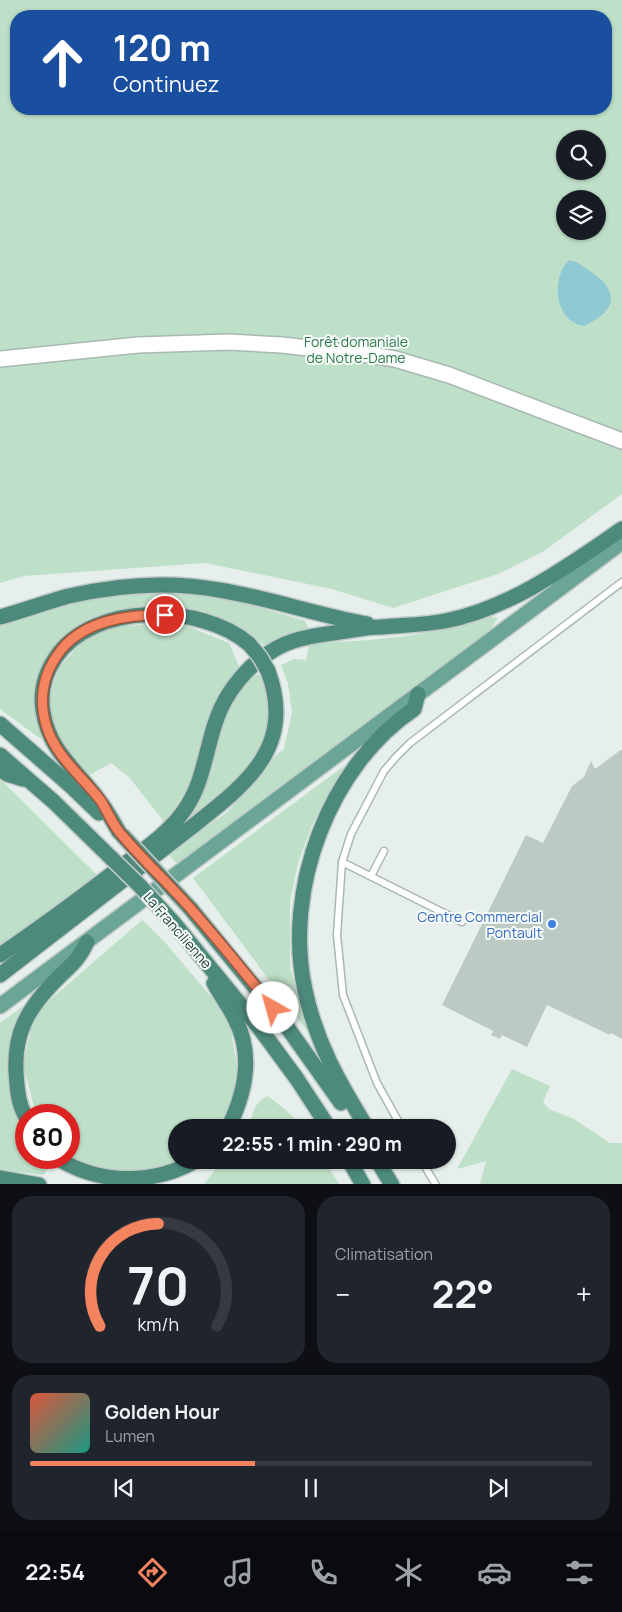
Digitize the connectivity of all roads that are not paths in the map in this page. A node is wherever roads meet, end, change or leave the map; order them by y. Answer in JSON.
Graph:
{"nodes":[{"id":1,"x":0,"y":359,"type":"edge"},
{"id":2,"x":622,"y":440,"type":"edge"},
{"id":3,"x":622,"y":529,"type":"edge"},
{"id":4,"x":622,"y":542,"type":"edge"},
{"id":5,"x":622,"y":582,"type":"edge"},
{"id":6,"x":0,"y":618,"type":"edge"},
{"id":7,"x":381,"y":626,"type":"junction"},
{"id":8,"x":418,"y":694,"type":"junction"},
{"id":9,"x":0,"y":724,"type":"edge"},
{"id":10,"x":0,"y":755,"type":"edge"},
{"id":11,"x":0,"y":769,"type":"edge"},
{"id":12,"x":29,"y":781,"type":"junction"},
{"id":13,"x":120,"y":834,"type":"junction"},
{"id":14,"x":384,"y":851,"type":"dead end"},
{"id":15,"x":342,"y":862,"type":"junction"},
{"id":16,"x":371,"y":876,"type":"junction"},
{"id":17,"x":462,"y":922,"type":"dead end"},
{"id":18,"x":87,"y":942,"type":"junction"},
{"id":19,"x":199,"y":953,"type":"junction"},
{"id":20,"x":0,"y":955,"type":"edge"},
{"id":21,"x":0,"y":975,"type":"edge"},
{"id":22,"x":0,"y":1006,"type":"edge"},
{"id":23,"x":21,"y":1104,"type":"edge"},
{"id":24,"x":232,"y":1119,"type":"edge"},
{"id":25,"x":323,"y":1119,"type":"edge"},
{"id":26,"x":351,"y":1119,"type":"edge"},
{"id":27,"x":362,"y":1119,"type":"edge"},
{"id":28,"x":397,"y":1119,"type":"edge"},
{"id":29,"x":77,"y":1169,"type":"edge"},
{"id":30,"x":182,"y":1169,"type":"edge"},
{"id":31,"x":355,"y":1169,"type":"edge"},
{"id":32,"x":427,"y":1169,"type":"edge"},
{"id":33,"x":0,"y":1178,"type":"edge"},
{"id":34,"x":39,"y":1184,"type":"edge"},
{"id":35,"x":364,"y":1184,"type":"edge"},
{"id":36,"x":436,"y":1184,"type":"edge"}],
"edges":[{"from":1,"to":2,"type":"street"},
{"from":3,"to":7,"type":"highway"},
{"from":4,"to":8,"type":"main road"},
{"from":5,"to":15,"type":"lane"},
{"from":6,"to":7,"type":"highway"},
{"from":7,"to":20,"type":"highway"},
{"from":8,"to":18,"type":"main road"},
{"from":8,"to":27,"type":"highway"},
{"from":9,"to":13,"type":"highway","name":"La Francilienne"},
{"from":10,"to":12,"type":"highway","name":"La Francilienne"},
{"from":11,"to":12,"type":"highway"},
{"from":12,"to":19,"type":"highway","name":"La Francilienne","bridge":true},
{"from":13,"to":21,"type":"highway","bridge":true},
{"from":13,"to":26,"type":"highway","name":"La Francilienne","bridge":true},
{"from":14,"to":16,"type":"lane"},
{"from":15,"to":16,"type":"lane"},
{"from":15,"to":28,"type":"lane"},
{"from":16,"to":17,"type":"lane"},
{"from":18,"to":22,"type":"main road"},
{"from":18,"to":23,"type":"highway"},
{"from":19,"to":24,"type":"highway"},
{"from":19,"to":25,"type":"highway","name":"La Francilienne"},
{"from":29,"to":30,"type":"highway"},
{"from":31,"to":35,"type":"highway"},
{"from":32,"to":36,"type":"lane"},
{"from":33,"to":34,"type":"highway"}]}
